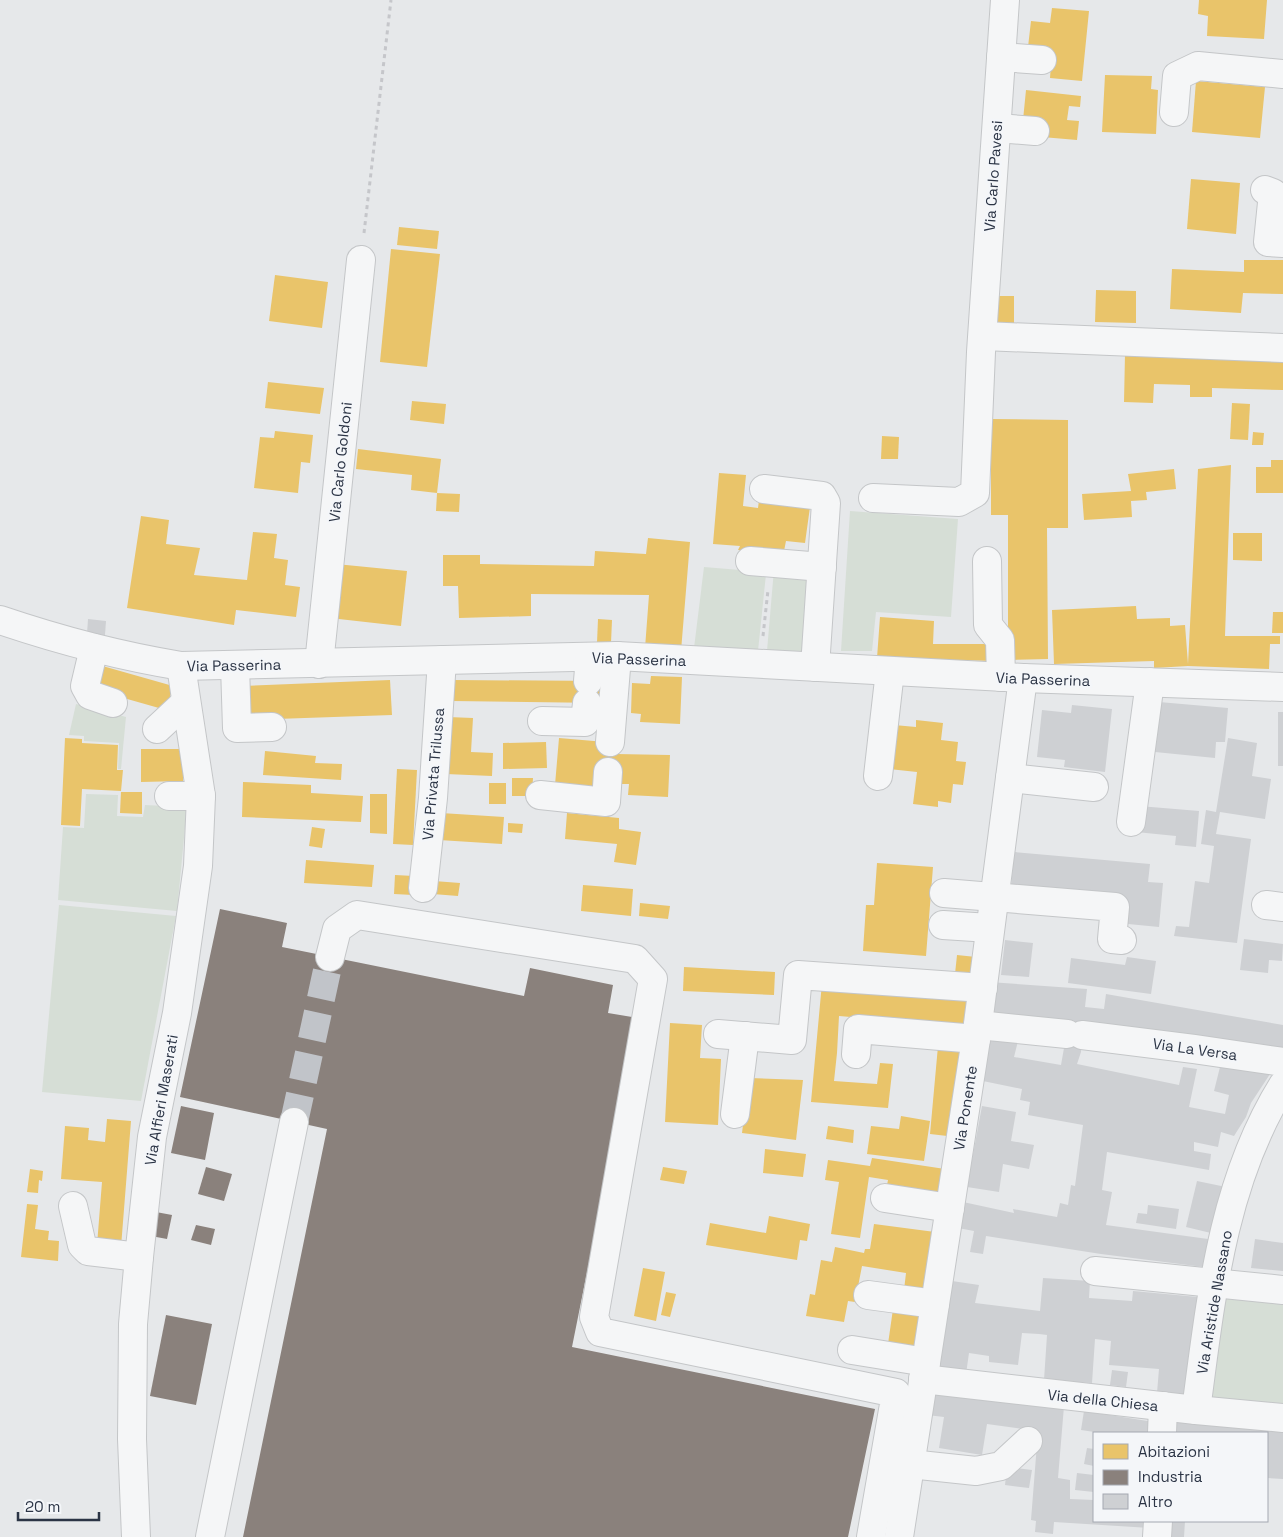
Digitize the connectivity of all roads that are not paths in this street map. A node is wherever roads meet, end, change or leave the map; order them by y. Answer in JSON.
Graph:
{"nodes":[{"id":1,"x":1005,"y":0,"type":"edge"},
{"id":2,"x":1001,"y":57,"type":"junction"},
{"id":3,"x":1042,"y":60,"type":"dead end"},
{"id":4,"x":1283,"y":74,"type":"edge"},
{"id":5,"x":1174,"y":112,"type":"dead end"},
{"id":6,"x":997,"y":128,"type":"junction"},
{"id":7,"x":1034,"y":131,"type":"dead end"},
{"id":8,"x":1265,"y":190,"type":"dead end"},
{"id":9,"x":1283,"y":243,"type":"edge"},
{"id":10,"x":361,"y":260,"type":"road end"},
{"id":11,"x":982,"y":344,"type":"junction"},
{"id":12,"x":1283,"y":348,"type":"edge"},
{"id":13,"x":764,"y":489,"type":"dead end"},
{"id":14,"x":873,"y":498,"type":"dead end"},
{"id":15,"x":987,"y":561,"type":"dead end"},
{"id":16,"x":760,"y":562,"type":"road end"},
{"id":17,"x":822,"y":567,"type":"junction"},
{"id":18,"x":0,"y":620,"type":"edge"},
{"id":19,"x":94,"y":648,"type":"junction"},
{"id":20,"x":617,"y":656,"type":"junction"},
{"id":21,"x":442,"y":660,"type":"junction"},
{"id":22,"x":319,"y":664,"type":"junction"},
{"id":23,"x":181,"y":666,"type":"junction"},
{"id":24,"x":235,"y":666,"type":"junction"},
{"id":25,"x":815,"y":667,"type":"junction"},
{"id":26,"x":890,"y":671,"type":"junction"},
{"id":27,"x":1012,"y":678,"type":"junction"},
{"id":28,"x":588,"y":680,"type":"junction"},
{"id":29,"x":1150,"y":682,"type":"junction"},
{"id":30,"x":1283,"y":687,"type":"edge"},
{"id":31,"x":186,"y":702,"type":"junction"},
{"id":32,"x":113,"y":703,"type":"dead end"},
{"id":33,"x":542,"y":721,"type":"dead end"},
{"id":34,"x":272,"y":727,"type":"dead end"},
{"id":35,"x":157,"y":729,"type":"dead end"},
{"id":36,"x":610,"y":742,"type":"dead end"},
{"id":37,"x":608,"y":772,"type":"dead end"},
{"id":38,"x":878,"y":776,"type":"dead end"},
{"id":39,"x":1010,"y":778,"type":"junction"},
{"id":40,"x":1094,"y":787,"type":"dead end"},
{"id":41,"x":540,"y":795,"type":"dead end"},
{"id":42,"x":168,"y":796,"type":"dead end"},
{"id":43,"x":201,"y":796,"type":"junction"},
{"id":44,"x":1130,"y":822,"type":"dead end"},
{"id":45,"x":422,"y":888,"type":"dead end"},
{"id":46,"x":944,"y":893,"type":"dead end"},
{"id":47,"x":995,"y":897,"type":"junction"},
{"id":48,"x":943,"y":925,"type":"dead end"},
{"id":49,"x":990,"y":928,"type":"junction"},
{"id":50,"x":1122,"y":940,"type":"dead end"},
{"id":51,"x":330,"y":956,"type":"tunnel mouth"},
{"id":52,"x":983,"y":988,"type":"junction"},
{"id":53,"x":977,"y":1032,"type":"junction"},
{"id":54,"x":718,"y":1034,"type":"dead end"},
{"id":55,"x":745,"y":1036,"type":"junction"},
{"id":56,"x":856,"y":1054,"type":"dead end"},
{"id":57,"x":1283,"y":1062,"type":"edge"},
{"id":58,"x":1283,"y":1085,"type":"edge"},
{"id":59,"x":735,"y":1114,"type":"dead end"},
{"id":60,"x":294,"y":1122,"type":"tunnel mouth"},
{"id":61,"x":73,"y":1206,"type":"dead end"},
{"id":62,"x":884,"y":1207,"type":"dead end"},
{"id":63,"x":949,"y":1216,"type":"junction"},
{"id":64,"x":139,"y":1256,"type":"junction"},
{"id":65,"x":1095,"y":1271,"type":"dead end"},
{"id":66,"x":1214,"y":1282,"type":"junction"},
{"id":67,"x":1283,"y":1290,"type":"edge"},
{"id":68,"x":868,"y":1295,"type":"dead end"},
{"id":69,"x":935,"y":1304,"type":"junction"},
{"id":70,"x":852,"y":1350,"type":"dead end"},
{"id":71,"x":925,"y":1371,"type":"junction"},
{"id":72,"x":1163,"y":1406,"type":"junction"},
{"id":73,"x":1196,"y":1410,"type":"junction"},
{"id":74,"x":1283,"y":1418,"type":"edge"},
{"id":75,"x":1162,"y":1432,"type":"edge"},
{"id":76,"x":1028,"y":1441,"type":"dead end"},
{"id":77,"x":910,"y":1464,"type":"junction"},
{"id":78,"x":1158,"y":1522,"type":"edge"},
{"id":79,"x":136,"y":1537,"type":"edge"},
{"id":80,"x":210,"y":1537,"type":"edge"},
{"id":81,"x":871,"y":1537,"type":"edge"},
{"id":82,"x":899,"y":1537,"type":"edge"},
{"id":83,"x":1157,"y":1537,"type":"edge"}],
"edges":[{"from":1,"to":2,"type":"street","name":"Via Carlo Pavesi"},
{"from":2,"to":3,"type":"street"},
{"from":2,"to":6,"type":"street","name":"Via Carlo Pavesi"},
{"from":4,"to":5,"type":"street"},
{"from":6,"to":7,"type":"street"},
{"from":6,"to":11,"type":"street","name":"Via Carlo Pavesi"},
{"from":8,"to":9,"type":"street"},
{"from":10,"to":22,"type":"street","name":"Via Carlo Goldoni"},
{"from":11,"to":12,"type":"street"},
{"from":11,"to":14,"type":"street","name":"Via Carlo Pavesi"},
{"from":13,"to":17,"type":"street"},
{"from":15,"to":27,"type":"street","name":"Via Ponente"},
{"from":16,"to":17,"type":"street"},
{"from":17,"to":25,"type":"street"},
{"from":18,"to":19,"type":"street","name":"Via Passerina"},
{"from":19,"to":23,"type":"street","name":"Via Passerina"},
{"from":19,"to":32,"type":"street"},
{"from":20,"to":25,"type":"street","name":"Via Passerina"},
{"from":20,"to":28,"type":"street","name":"Via Passerina"},
{"from":20,"to":36,"type":"street"},
{"from":21,"to":22,"type":"street","name":"Via Passerina"},
{"from":21,"to":28,"type":"street","name":"Via Passerina"},
{"from":21,"to":45,"type":"street","name":"Via Privata Trilussa"},
{"from":22,"to":24,"type":"street","name":"Via Passerina"},
{"from":23,"to":24,"type":"street","name":"Via Passerina"},
{"from":23,"to":31,"type":"street","name":"Via Alfieri Maserati"},
{"from":24,"to":34,"type":"street"},
{"from":25,"to":26,"type":"street","name":"Via Passerina"},
{"from":26,"to":27,"type":"street","name":"Via Passerina"},
{"from":26,"to":38,"type":"street"},
{"from":27,"to":29,"type":"street","name":"Via Passerina"},
{"from":27,"to":39,"type":"street","name":"Via Ponente"},
{"from":28,"to":33,"type":"street"},
{"from":29,"to":30,"type":"street","name":"Via Passerina"},
{"from":29,"to":44,"type":"street"},
{"from":31,"to":35,"type":"street"},
{"from":31,"to":43,"type":"street","name":"Via Alfieri Maserati"},
{"from":37,"to":41,"type":"street"},
{"from":39,"to":40,"type":"street"},
{"from":39,"to":47,"type":"street","name":"Via Ponente"},
{"from":42,"to":43,"type":"street"},
{"from":43,"to":64,"type":"street","name":"Via Alfieri Maserati"},
{"from":46,"to":47,"type":"street"},
{"from":47,"to":49,"type":"street","name":"Via Ponente"},
{"from":47,"to":50,"type":"street"},
{"from":48,"to":49,"type":"street"},
{"from":49,"to":52,"type":"street","name":"Via Ponente"},
{"from":51,"to":81,"type":"street"},
{"from":52,"to":53,"type":"street","name":"Via Ponente"},
{"from":52,"to":55,"type":"street"},
{"from":53,"to":56,"type":"street","name":"Via La Versa"},
{"from":53,"to":57,"type":"street","name":"Via La Versa"},
{"from":53,"to":63,"type":"street","name":"Via Ponente"},
{"from":54,"to":55,"type":"street"},
{"from":55,"to":59,"type":"street"},
{"from":58,"to":66,"type":"street","name":"Via Aristide Nassano"},
{"from":60,"to":80,"type":"street"},
{"from":61,"to":64,"type":"street"},
{"from":62,"to":63,"type":"street"},
{"from":63,"to":69,"type":"street","name":"Via Ponente"},
{"from":64,"to":79,"type":"street","name":"Via Alfieri Maserati"},
{"from":65,"to":66,"type":"street"},
{"from":66,"to":67,"type":"street"},
{"from":66,"to":73,"type":"street","name":"Via Aristide Nassano"},
{"from":68,"to":69,"type":"street"},
{"from":69,"to":71,"type":"street","name":"Via Ponente"},
{"from":70,"to":71,"type":"street","name":"Via della Chiesa"},
{"from":71,"to":72,"type":"street","name":"Via della Chiesa"},
{"from":71,"to":77,"type":"street","name":"Via Ponente"},
{"from":72,"to":73,"type":"street","name":"Via della Chiesa"},
{"from":72,"to":75,"type":"street"},
{"from":73,"to":74,"type":"street","name":"Via della Chiesa"},
{"from":76,"to":77,"type":"street"},
{"from":77,"to":82,"type":"street","name":"Via Ponente"},
{"from":78,"to":83,"type":"street"}]}
